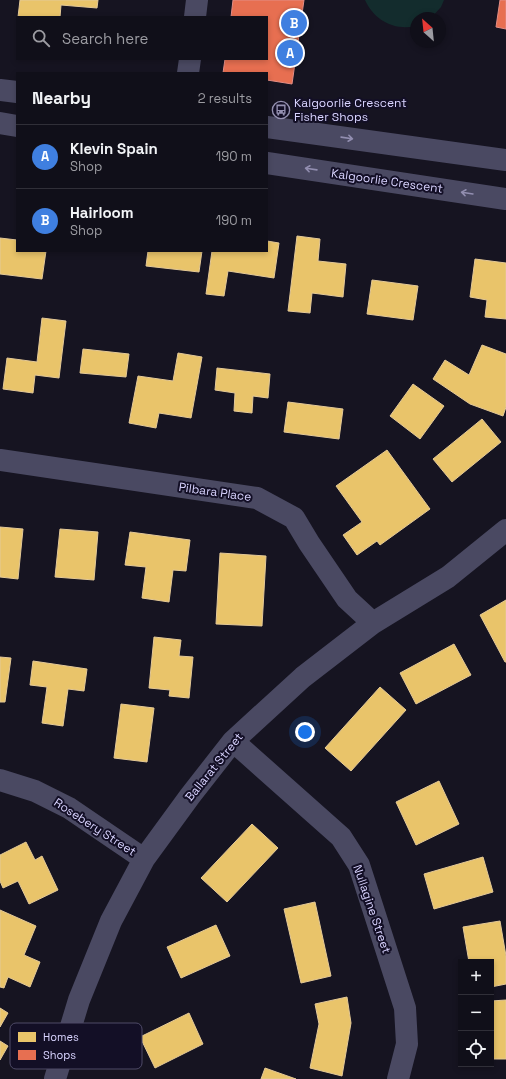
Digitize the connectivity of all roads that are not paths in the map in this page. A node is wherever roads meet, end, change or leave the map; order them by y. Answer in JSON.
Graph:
{"nodes":[{"id":1,"x":197,"y":0,"type":"edge"},
{"id":2,"x":195,"y":16,"type":"edge"},
{"id":3,"x":190,"y":60,"type":"edge"},
{"id":4,"x":188,"y":72,"type":"edge"},
{"id":5,"x":0,"y":90,"type":"edge"},
{"id":6,"x":16,"y":92,"type":"edge"},
{"id":7,"x":0,"y":123,"type":"edge"},
{"id":8,"x":16,"y":126,"type":"edge"},
{"id":9,"x":268,"y":127,"type":"edge"},
{"id":10,"x":506,"y":160,"type":"edge"},
{"id":11,"x":268,"y":163,"type":"edge"},
{"id":12,"x":506,"y":198,"type":"edge"},
{"id":13,"x":0,"y":460,"type":"edge"},
{"id":14,"x":506,"y":530,"type":"edge"},
{"id":15,"x":373,"y":623,"type":"junction"},
{"id":16,"x":233,"y":741,"type":"junction"},
{"id":17,"x":0,"y":780,"type":"edge"},
{"id":18,"x":144,"y":859,"type":"junction"},
{"id":19,"x":73,"y":1023,"type":"edge"},
{"id":20,"x":58,"y":1069,"type":"edge"},
{"id":21,"x":55,"y":1079,"type":"edge"},
{"id":22,"x":398,"y":1079,"type":"edge"}],
"edges":[{"from":1,"to":2,"type":"street"},
{"from":3,"to":4,"type":"street"},
{"from":5,"to":6,"type":"street"},
{"from":7,"to":8,"type":"street"},
{"from":9,"to":10,"type":"street","one_way":true},
{"from":12,"to":11,"type":"street","name":"Kalgoorlie Crescent","one_way":true},
{"from":13,"to":15,"type":"street","name":"Pilbara Place"},
{"from":14,"to":15,"type":"street","name":"Ballarat Street"},
{"from":15,"to":16,"type":"street","name":"Ballarat Street"},
{"from":16,"to":18,"type":"street","name":"Ballarat Street"},
{"from":16,"to":22,"type":"street","name":"Nullagine Street"},
{"from":17,"to":18,"type":"street","name":"Rosebery Street"},
{"from":18,"to":19,"type":"street","name":"Ballarat Street"},
{"from":20,"to":21,"type":"street","name":"Ballarat Street"}]}
